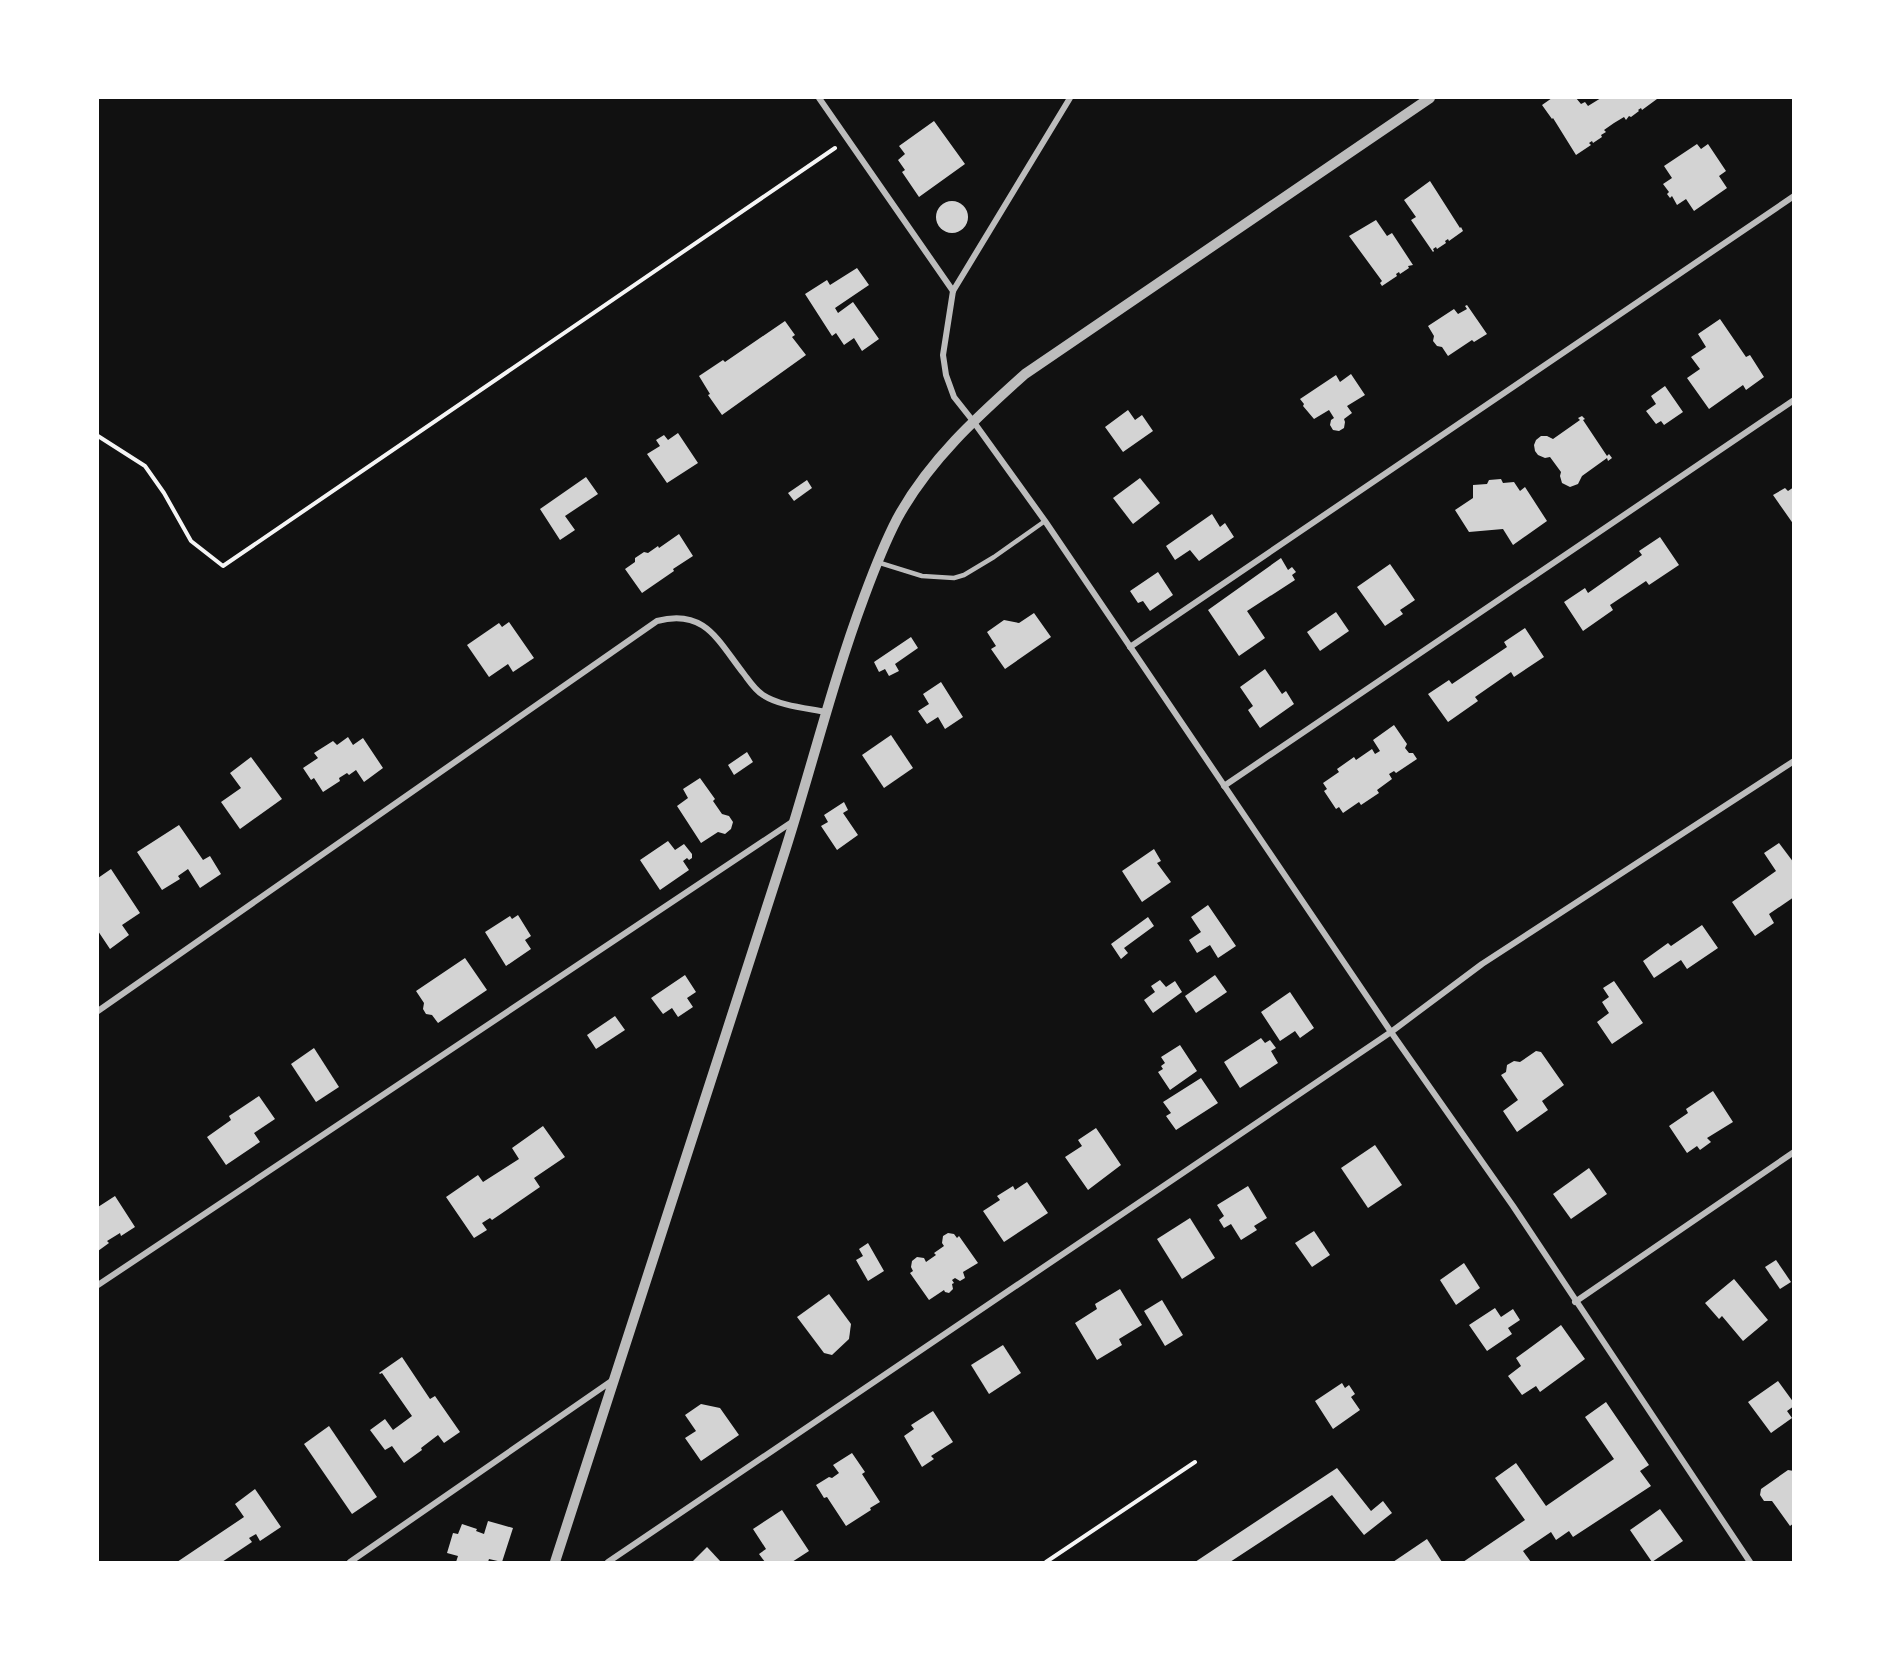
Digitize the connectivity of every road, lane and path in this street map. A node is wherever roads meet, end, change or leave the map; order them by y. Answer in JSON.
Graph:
{"nodes":[{"id":1,"x":819,"y":98,"type":"edge"},
{"id":2,"x":1070,"y":98,"type":"edge"},
{"id":3,"x":1430,"y":98,"type":"edge"},
{"id":4,"x":849,"y":139,"type":"junction"},
{"id":5,"x":1794,"y":196,"type":"edge"},
{"id":6,"x":953,"y":291,"type":"junction"},
{"id":7,"x":1794,"y":400,"type":"edge"},
{"id":8,"x":973,"y":421,"type":"junction"},
{"id":9,"x":98,"y":436,"type":"edge"},
{"id":10,"x":1045,"y":521,"type":"junction"},
{"id":11,"x":877,"y":562,"type":"junction"},
{"id":12,"x":1130,"y":646,"type":"junction"},
{"id":13,"x":826,"y":712,"type":"junction"},
{"id":14,"x":1794,"y":761,"type":"edge"},
{"id":15,"x":1224,"y":786,"type":"junction"},
{"id":16,"x":795,"y":820,"type":"junction"},
{"id":17,"x":98,"y":1011,"type":"edge"},
{"id":18,"x":1391,"y":1032,"type":"junction"},
{"id":19,"x":1794,"y":1152,"type":"edge"},
{"id":20,"x":98,"y":1285,"type":"edge"},
{"id":21,"x":1575,"y":1302,"type":"junction"},
{"id":22,"x":616,"y":1378,"type":"junction"},
{"id":23,"x":1194,"y":1462,"type":"dead end"},
{"id":24,"x":350,"y":1563,"type":"edge"},
{"id":25,"x":555,"y":1563,"type":"edge"},
{"id":26,"x":608,"y":1563,"type":"edge"},
{"id":27,"x":1046,"y":1563,"type":"edge"},
{"id":28,"x":1750,"y":1563,"type":"edge"}],
"edges":[{"from":1,"to":4,"type":"street"},
{"from":2,"to":6,"type":"street"},
{"from":3,"to":8,"type":"street"},
{"from":4,"to":6,"type":"street"},
{"from":4,"to":9,"type":"path"},
{"from":5,"to":12,"type":"street"},
{"from":6,"to":8,"type":"street"},
{"from":7,"to":15,"type":"street"},
{"from":8,"to":10,"type":"street"},
{"from":8,"to":11,"type":"street"},
{"from":10,"to":11,"type":"lane"},
{"from":10,"to":12,"type":"street"},
{"from":11,"to":13,"type":"street"},
{"from":12,"to":15,"type":"street"},
{"from":13,"to":16,"type":"street"},
{"from":13,"to":17,"type":"street"},
{"from":14,"to":18,"type":"street"},
{"from":15,"to":18,"type":"street"},
{"from":16,"to":20,"type":"street"},
{"from":16,"to":22,"type":"street"},
{"from":18,"to":21,"type":"street"},
{"from":18,"to":26,"type":"street"},
{"from":19,"to":21,"type":"street"},
{"from":21,"to":28,"type":"street"},
{"from":22,"to":24,"type":"street"},
{"from":22,"to":25,"type":"street"},
{"from":23,"to":27,"type":"path"}]}
